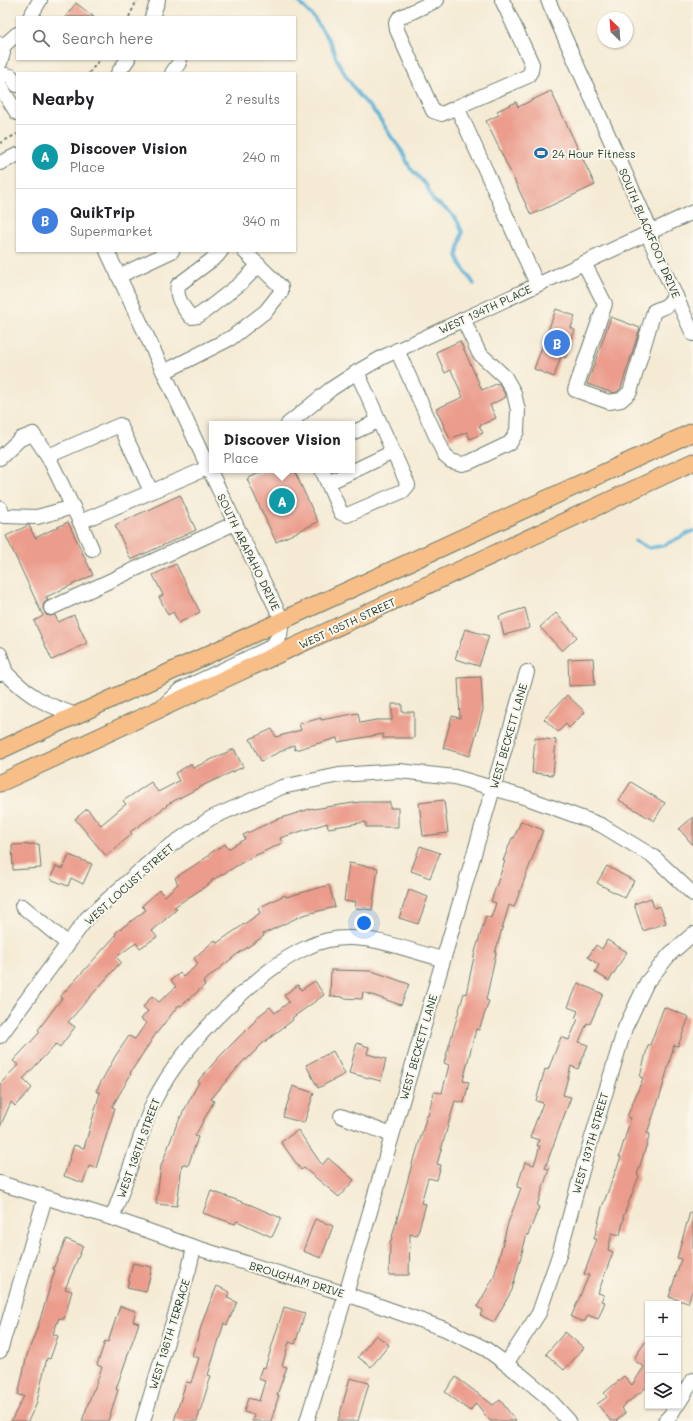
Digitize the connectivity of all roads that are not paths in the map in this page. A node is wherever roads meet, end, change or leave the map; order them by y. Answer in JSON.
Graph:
{"nodes":[{"id":1,"x":40,"y":0,"type":"edge"},
{"id":2,"x":158,"y":0,"type":"edge"},
{"id":3,"x":437,"y":0,"type":"edge"},
{"id":4,"x":502,"y":0,"type":"edge"},
{"id":5,"x":548,"y":0,"type":"edge"},
{"id":6,"x":31,"y":16,"type":"edge"},
{"id":7,"x":152,"y":16,"type":"edge"},
{"id":8,"x":16,"y":35,"type":"edge"},
{"id":9,"x":1,"y":45,"type":"edge"},
{"id":10,"x":127,"y":60,"type":"edge"},
{"id":11,"x":0,"y":63,"type":"edge"},
{"id":12,"x":119,"y":72,"type":"edge"},
{"id":13,"x":0,"y":74,"type":"edge"},
{"id":14,"x":16,"y":83,"type":"edge"},
{"id":15,"x":0,"y":86,"type":"edge"},
{"id":16,"x":457,"y":107,"type":"junction"},
{"id":17,"x":16,"y":110,"type":"edge"},
{"id":18,"x":16,"y":155,"type":"edge"},
{"id":19,"x":0,"y":163,"type":"edge"},
{"id":20,"x":693,"y":212,"type":"edge"},
{"id":21,"x":651,"y":231,"type":"junction"},
{"id":22,"x":107,"y":252,"type":"edge"},
{"id":23,"x":170,"y":252,"type":"edge"},
{"id":24,"x":220,"y":252,"type":"edge"},
{"id":25,"x":245,"y":252,"type":"edge"},
{"id":26,"x":584,"y":263,"type":"junction"},
{"id":27,"x":259,"y":265,"type":"junction"},
{"id":28,"x":119,"y":276,"type":"junction"},
{"id":29,"x":538,"y":284,"type":"junction"},
{"id":30,"x":676,"y":296,"type":"junction"},
{"id":31,"x":463,"y":319,"type":"junction"},
{"id":32,"x":693,"y":334,"type":"edge"},
{"id":33,"x":397,"y":350,"type":"junction"},
{"id":34,"x":164,"y":372,"type":"junction"},
{"id":35,"x":357,"y":372,"type":"junction"},
{"id":36,"x":292,"y":421,"type":"edge"},
{"id":37,"x":378,"y":421,"type":"junction"},
{"id":38,"x":355,"y":432,"type":"edge"},
{"id":39,"x":693,"y":432,"type":"edge"},
{"id":40,"x":393,"y":452,"type":"junction"},
{"id":41,"x":48,"y":456,"type":"junction"},
{"id":42,"x":0,"y":458,"type":"edge"},
{"id":43,"x":693,"y":462,"type":"edge"},
{"id":44,"x":209,"y":464,"type":"edge"},
{"id":45,"x":355,"y":465,"type":"edge"},
{"id":46,"x":209,"y":466,"type":"edge"},
{"id":47,"x":213,"y":473,"type":"edge"},
{"id":48,"x":325,"y":476,"type":"edge"},
{"id":49,"x":151,"y":491,"type":"junction"},
{"id":50,"x":73,"y":507,"type":"junction"},
{"id":51,"x":0,"y":508,"type":"edge"},
{"id":52,"x":80,"y":522,"type":"junction"},
{"id":53,"x":235,"y":523,"type":"junction"},
{"id":54,"x":92,"y":549,"type":"dead end"},
{"id":55,"x":50,"y":608,"type":"dead end"},
{"id":56,"x":282,"y":620,"type":"junction"},
{"id":57,"x":0,"y":654,"type":"edge"},
{"id":58,"x":527,"y":672,"type":"dead end"},
{"id":59,"x":3,"y":674,"type":"edge"},
{"id":60,"x":158,"y":711,"type":"junction"},
{"id":61,"x":76,"y":715,"type":"junction"},
{"id":62,"x":0,"y":750,"type":"edge"},
{"id":63,"x":0,"y":783,"type":"edge"},
{"id":64,"x":493,"y":788,"type":"junction"},
{"id":65,"x":693,"y":894,"type":"edge"},
{"id":66,"x":22,"y":906,"type":"dead end"},
{"id":67,"x":693,"y":934,"type":"edge"},
{"id":68,"x":68,"y":944,"type":"junction"},
{"id":69,"x":444,"y":959,"type":"junction"},
{"id":70,"x":0,"y":1036,"type":"edge"},
{"id":71,"x":341,"y":1116,"type":"dead end"},
{"id":72,"x":392,"y":1135,"type":"junction"},
{"id":73,"x":0,"y":1183,"type":"edge"},
{"id":74,"x":45,"y":1198,"type":"junction"},
{"id":75,"x":112,"y":1218,"type":"junction"},
{"id":76,"x":194,"y":1247,"type":"junction"},
{"id":77,"x":346,"y":1294,"type":"junction"},
{"id":78,"x":0,"y":1351,"type":"edge"},
{"id":79,"x":506,"y":1364,"type":"junction"},
{"id":80,"x":693,"y":1380,"type":"edge"},
{"id":81,"x":681,"y":1399,"type":"edge"},
{"id":82,"x":674,"y":1409,"type":"edge"},
{"id":83,"x":143,"y":1421,"type":"edge"},
{"id":84,"x":307,"y":1421,"type":"edge"},
{"id":85,"x":568,"y":1421,"type":"edge"},
{"id":86,"x":665,"y":1421,"type":"edge"}],
"edges":[{"from":1,"to":6,"type":"street"},
{"from":2,"to":7,"type":"street"},
{"from":3,"to":16,"type":"street"},
{"from":4,"to":16,"type":"street"},
{"from":5,"to":21,"type":"street","name":"SOUTH BLACKFOOT DRIVE"},
{"from":8,"to":9,"type":"street"},
{"from":9,"to":11,"type":"street"},
{"from":10,"to":12,"type":"street"},
{"from":13,"to":14,"type":"street"},
{"from":15,"to":17,"type":"street"},
{"from":16,"to":29,"type":"street"},
{"from":18,"to":19,"type":"street"},
{"from":20,"to":21,"type":"street","name":"WEST 134TH PLACE"},
{"from":21,"to":26,"type":"street","name":"WEST 134TH PLACE"},
{"from":21,"to":30,"type":"street","name":"SOUTH BLACKFOOT DRIVE"},
{"from":22,"to":28,"type":"street","name":"SOUTH ARAPAHO DRIVE"},
{"from":23,"to":28,"type":"street"},
{"from":24,"to":27,"type":"street"},
{"from":25,"to":27,"type":"street"},
{"from":26,"to":29,"type":"street","name":"WEST 134TH PLACE"},
{"from":26,"to":30,"type":"street"},
{"from":27,"to":34,"type":"street"},
{"from":28,"to":34,"type":"street","name":"SOUTH ARAPAHO DRIVE"},
{"from":29,"to":31,"type":"street","name":"WEST 134TH PLACE"},
{"from":30,"to":32,"type":"street","name":"SOUTH BLACKFOOT DRIVE"},
{"from":31,"to":33,"type":"street","name":"WEST 134TH PLACE"},
{"from":31,"to":33,"type":"street"},
{"from":33,"to":35,"type":"street","name":"WEST 134TH PLACE"},
{"from":34,"to":44,"type":"street","name":"SOUTH ARAPAHO DRIVE"},
{"from":35,"to":36,"type":"street","name":"WEST 134TH PLACE"},
{"from":35,"to":37,"type":"street"},
{"from":37,"to":38,"type":"street"},
{"from":37,"to":40,"type":"street"},
{"from":39,"to":56,"type":"main road"},
{"from":40,"to":45,"type":"street"},
{"from":40,"to":48,"type":"street"},
{"from":41,"to":42,"type":"street"},
{"from":41,"to":49,"type":"street"},
{"from":41,"to":50,"type":"street"},
{"from":43,"to":60,"type":"main road","name":"WEST 135TH STREET"},
{"from":46,"to":49,"type":"street"},
{"from":47,"to":53,"type":"street","name":"SOUTH ARAPAHO DRIVE"},
{"from":49,"to":52,"type":"street"},
{"from":50,"to":51,"type":"street"},
{"from":50,"to":52,"type":"street"},
{"from":52,"to":54,"type":"street"},
{"from":53,"to":55,"type":"street"},
{"from":53,"to":56,"type":"street","name":"SOUTH ARAPAHO DRIVE"},
{"from":56,"to":60,"type":"street","name":"SOUTH ARAPAHO DRIVE"},
{"from":56,"to":61,"type":"main road"},
{"from":57,"to":59,"type":"street"},
{"from":58,"to":64,"type":"street","name":"WEST BECKETT LANE"},
{"from":59,"to":61,"type":"street"},
{"from":60,"to":63,"type":"main road","name":"WEST 135TH STREET"},
{"from":61,"to":62,"type":"main road"},
{"from":64,"to":65,"type":"street","name":"WEST LOCUST STREET"},
{"from":64,"to":68,"type":"street","name":"WEST LOCUST STREET"},
{"from":64,"to":69,"type":"street","name":"WEST BECKETT LANE"},
{"from":66,"to":68,"type":"street"},
{"from":67,"to":79,"type":"street","name":"WEST 137TH STREET"},
{"from":68,"to":70,"type":"street","name":"WEST LOCUST STREET"},
{"from":69,"to":72,"type":"street","name":"WEST BECKETT LANE"},
{"from":69,"to":75,"type":"street","name":"WEST 136TH STREET"},
{"from":71,"to":72,"type":"street"},
{"from":72,"to":77,"type":"street","name":"WEST BECKETT LANE"},
{"from":73,"to":74,"type":"street","name":"BROUGHAM DRIVE"},
{"from":74,"to":75,"type":"street","name":"BROUGHAM DRIVE"},
{"from":74,"to":78,"type":"street"},
{"from":75,"to":76,"type":"street","name":"BROUGHAM DRIVE"},
{"from":76,"to":77,"type":"street","name":"BROUGHAM DRIVE"},
{"from":76,"to":83,"type":"street","name":"WEST 136TH TERRACE"},
{"from":77,"to":79,"type":"street","name":"BROUGHAM DRIVE"},
{"from":77,"to":84,"type":"street","name":"WEST BECKETT LANE"},
{"from":79,"to":85,"type":"street","name":"BROUGHAM DRIVE"},
{"from":80,"to":81,"type":"street"},
{"from":82,"to":86,"type":"street"}]}
